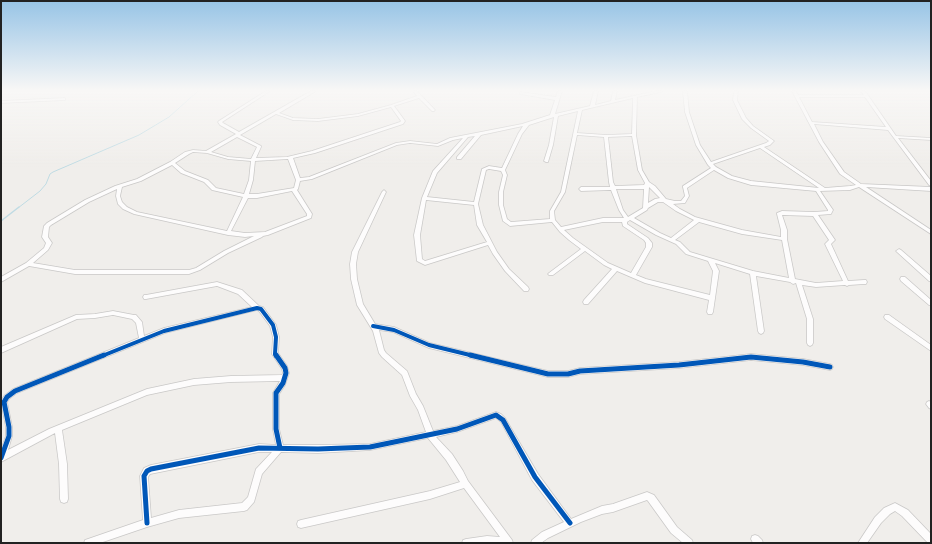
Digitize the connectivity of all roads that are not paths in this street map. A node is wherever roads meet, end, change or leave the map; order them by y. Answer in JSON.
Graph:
{"nodes":[{"id":1,"x":229,"y":116,"type":"edge"},
{"id":2,"x":270,"y":116,"type":"edge"},
{"id":3,"x":286,"y":116,"type":"edge"},
{"id":4,"x":347,"y":116,"type":"edge"},
{"id":5,"x":399,"y":116,"type":"edge"},
{"id":6,"x":553,"y":116,"type":"edge"},
{"id":7,"x":554,"y":116,"type":"edge"},
{"id":8,"x":579,"y":116,"type":"edge"},
{"id":9,"x":634,"y":116,"type":"edge"},
{"id":10,"x":688,"y":116,"type":"edge"},
{"id":11,"x":742,"y":116,"type":"edge"},
{"id":12,"x":809,"y":116,"type":"edge"},
{"id":13,"x":881,"y":116,"type":"edge"},
{"id":14,"x":812,"y":123,"type":"junction"},
{"id":15,"x":527,"y":124,"type":"junction"},
{"id":16,"x":889,"y":129,"type":"junction"},
{"id":17,"x":479,"y":134,"type":"junction"},
{"id":18,"x":576,"y":134,"type":"junction"},
{"id":19,"x":634,"y":134,"type":"junction"},
{"id":20,"x":238,"y":135,"type":"junction"},
{"id":21,"x":467,"y":136,"type":"junction"},
{"id":22,"x":606,"y":136,"type":"junction"},
{"id":23,"x":895,"y":137,"type":"junction"},
{"id":24,"x":931,"y":139,"type":"edge"},
{"id":25,"x":761,"y":147,"type":"junction"},
{"id":26,"x":207,"y":152,"type":"junction"},
{"id":27,"x":290,"y":157,"type":"junction"},
{"id":28,"x":459,"y":158,"type":"dead end"},
{"id":29,"x":253,"y":160,"type":"junction"},
{"id":30,"x":546,"y":161,"type":"dead end"},
{"id":31,"x":172,"y":163,"type":"junction"},
{"id":32,"x":710,"y":164,"type":"junction"},
{"id":33,"x":714,"y":168,"type":"junction"},
{"id":34,"x":503,"y":170,"type":"junction"},
{"id":35,"x":298,"y":180,"type":"junction"},
{"id":36,"x":931,"y":184,"type":"edge"},
{"id":37,"x":647,"y":185,"type":"junction"},
{"id":38,"x":860,"y":185,"type":"junction"},
{"id":39,"x":120,"y":186,"type":"junction"},
{"id":40,"x":581,"y":189,"type":"dead end"},
{"id":41,"x":613,"y":189,"type":"junction"},
{"id":42,"x":823,"y":189,"type":"junction"},
{"id":43,"x":931,"y":189,"type":"edge"},
{"id":44,"x":294,"y":190,"type":"junction"},
{"id":45,"x":817,"y":190,"type":"junction"},
{"id":46,"x":384,"y":192,"type":"dead end"},
{"id":47,"x":246,"y":196,"type":"junction"},
{"id":48,"x":424,"y":198,"type":"junction"},
{"id":49,"x":664,"y":200,"type":"junction"},
{"id":50,"x":476,"y":204,"type":"junction"},
{"id":51,"x":646,"y":207,"type":"junction"},
{"id":52,"x":814,"y":214,"type":"junction"},
{"id":53,"x":628,"y":219,"type":"junction"},
{"id":54,"x":554,"y":220,"type":"junction"},
{"id":55,"x":698,"y":220,"type":"junction"},
{"id":56,"x":560,"y":229,"type":"junction"},
{"id":57,"x":931,"y":232,"type":"edge"},
{"id":58,"x":228,"y":233,"type":"junction"},
{"id":59,"x":263,"y":234,"type":"junction"},
{"id":60,"x":784,"y":239,"type":"junction"},
{"id":61,"x":671,"y":240,"type":"junction"},
{"id":62,"x":490,"y":243,"type":"junction"},
{"id":63,"x":584,"y":249,"type":"junction"},
{"id":64,"x":899,"y":251,"type":"dead end"},
{"id":65,"x":711,"y":261,"type":"junction"},
{"id":66,"x":28,"y":264,"type":"junction"},
{"id":67,"x":616,"y":268,"type":"junction"},
{"id":68,"x":753,"y":273,"type":"junction"},
{"id":69,"x":551,"y":274,"type":"dead end"},
{"id":70,"x":633,"y":275,"type":"junction"},
{"id":71,"x":903,"y":279,"type":"dead end"},
{"id":72,"x":931,"y":279,"type":"edge"},
{"id":73,"x":1,"y":280,"type":"edge"},
{"id":74,"x":796,"y":282,"type":"junction"},
{"id":75,"x":864,"y":282,"type":"dead end"},
{"id":76,"x":847,"y":284,"type":"junction"},
{"id":77,"x":526,"y":289,"type":"dead end"},
{"id":78,"x":146,"y":297,"type":"dead end"},
{"id":79,"x":711,"y":298,"type":"junction"},
{"id":80,"x":586,"y":302,"type":"dead end"},
{"id":81,"x":931,"y":303,"type":"edge"},
{"id":82,"x":257,"y":308,"type":"junction"},
{"id":83,"x":710,"y":312,"type":"dead end"},
{"id":84,"x":887,"y":317,"type":"dead end"},
{"id":85,"x":373,"y":326,"type":"junction"},
{"id":86,"x":761,"y":331,"type":"dead end"},
{"id":87,"x":142,"y":340,"type":"junction"},
{"id":88,"x":810,"y":343,"type":"dead end"},
{"id":89,"x":931,"y":348,"type":"edge"},
{"id":90,"x":1,"y":350,"type":"edge"},
{"id":91,"x":830,"y":367,"type":"dead end"},
{"id":92,"x":285,"y":378,"type":"junction"},
{"id":93,"x":58,"y":428,"type":"junction"},
{"id":94,"x":431,"y":436,"type":"junction"},
{"id":95,"x":280,"y":448,"type":"junction"},
{"id":96,"x":2,"y":458,"type":"edge"},
{"id":97,"x":465,"y":484,"type":"junction"},
{"id":98,"x":64,"y":499,"type":"dead end"},
{"id":99,"x":147,"y":523,"type":"junction"},
{"id":100,"x":570,"y":523,"type":"junction"},
{"id":101,"x":301,"y":524,"type":"dead end"},
{"id":102,"x":931,"y":540,"type":"edge"},
{"id":103,"x":509,"y":542,"type":"edge"},
{"id":104,"x":88,"y":543,"type":"edge"},
{"id":105,"x":466,"y":543,"type":"edge"},
{"id":106,"x":535,"y":543,"type":"edge"},
{"id":107,"x":689,"y":543,"type":"edge"},
{"id":108,"x":862,"y":543,"type":"edge"}],
"edges":[{"from":1,"to":20,"type":"street"},
{"from":2,"to":20,"type":"street"},
{"from":3,"to":4,"type":"street"},
{"from":5,"to":27,"type":"street"},
{"from":6,"to":15,"type":"street"},
{"from":7,"to":30,"type":"street"},
{"from":8,"to":18,"type":"street"},
{"from":9,"to":19,"type":"street"},
{"from":10,"to":32,"type":"street"},
{"from":11,"to":25,"type":"street"},
{"from":12,"to":14,"type":"street"},
{"from":13,"to":16,"type":"street"},
{"from":14,"to":16,"type":"street"},
{"from":14,"to":38,"type":"street"},
{"from":15,"to":17,"type":"street"},
{"from":15,"to":34,"type":"street"},
{"from":16,"to":23,"type":"street"},
{"from":17,"to":21,"type":"street"},
{"from":17,"to":28,"type":"street"},
{"from":18,"to":22,"type":"street"},
{"from":18,"to":54,"type":"street"},
{"from":19,"to":22,"type":"street"},
{"from":19,"to":37,"type":"street"},
{"from":20,"to":26,"type":"street"},
{"from":20,"to":29,"type":"street"},
{"from":21,"to":35,"type":"street"},
{"from":21,"to":48,"type":"street"},
{"from":22,"to":41,"type":"street"},
{"from":23,"to":24,"type":"street"},
{"from":23,"to":36,"type":"street"},
{"from":25,"to":32,"type":"street"},
{"from":25,"to":42,"type":"street"},
{"from":26,"to":29,"type":"street"},
{"from":26,"to":31,"type":"street"},
{"from":27,"to":29,"type":"street"},
{"from":27,"to":35,"type":"street"},
{"from":29,"to":47,"type":"street"},
{"from":31,"to":39,"type":"street"},
{"from":31,"to":47,"type":"street"},
{"from":32,"to":33,"type":"street"},
{"from":33,"to":45,"type":"street"},
{"from":33,"to":49,"type":"street"},
{"from":34,"to":50,"type":"street"},
{"from":34,"to":54,"type":"street"},
{"from":35,"to":44,"type":"street"},
{"from":37,"to":41,"type":"street"},
{"from":37,"to":49,"type":"street"},
{"from":37,"to":51,"type":"street"},
{"from":38,"to":42,"type":"street"},
{"from":38,"to":43,"type":"street"},
{"from":38,"to":57,"type":"street"},
{"from":39,"to":58,"type":"street"},
{"from":39,"to":66,"type":"street"},
{"from":40,"to":41,"type":"street"},
{"from":41,"to":53,"type":"street"},
{"from":42,"to":45,"type":"street"},
{"from":44,"to":47,"type":"street"},
{"from":44,"to":59,"type":"street"},
{"from":45,"to":52,"type":"street"},
{"from":46,"to":85,"type":"street"},
{"from":47,"to":58,"type":"street"},
{"from":48,"to":50,"type":"street"},
{"from":48,"to":62,"type":"street"},
{"from":49,"to":51,"type":"street"},
{"from":49,"to":55,"type":"street"},
{"from":50,"to":62,"type":"street"},
{"from":51,"to":53,"type":"street"},
{"from":52,"to":60,"type":"street"},
{"from":52,"to":76,"type":"street"},
{"from":53,"to":56,"type":"street"},
{"from":53,"to":61,"type":"street"},
{"from":53,"to":70,"type":"street"},
{"from":54,"to":56,"type":"street"},
{"from":55,"to":60,"type":"street"},
{"from":55,"to":61,"type":"street"},
{"from":56,"to":63,"type":"street"},
{"from":58,"to":59,"type":"street"},
{"from":59,"to":66,"type":"street"},
{"from":60,"to":74,"type":"street"},
{"from":61,"to":65,"type":"street"},
{"from":62,"to":77,"type":"street"},
{"from":63,"to":67,"type":"street"},
{"from":63,"to":69,"type":"street"},
{"from":64,"to":72,"type":"street"},
{"from":65,"to":68,"type":"street"},
{"from":65,"to":79,"type":"street"},
{"from":66,"to":73,"type":"street"},
{"from":67,"to":70,"type":"street"},
{"from":67,"to":80,"type":"street"},
{"from":68,"to":74,"type":"street"},
{"from":68,"to":86,"type":"street"},
{"from":70,"to":79,"type":"street"},
{"from":71,"to":81,"type":"street"},
{"from":74,"to":76,"type":"street"},
{"from":74,"to":88,"type":"street"},
{"from":75,"to":76,"type":"street"},
{"from":78,"to":82,"type":"street"},
{"from":79,"to":83,"type":"street"},
{"from":82,"to":87,"type":"street"},
{"from":82,"to":92,"type":"street"},
{"from":84,"to":89,"type":"street"},
{"from":85,"to":91,"type":"street"},
{"from":85,"to":94,"type":"street"},
{"from":87,"to":90,"type":"street"},
{"from":87,"to":96,"type":"street"},
{"from":92,"to":93,"type":"street"},
{"from":92,"to":95,"type":"street"},
{"from":93,"to":96,"type":"street"},
{"from":93,"to":98,"type":"street"},
{"from":94,"to":95,"type":"street"},
{"from":94,"to":97,"type":"street"},
{"from":94,"to":100,"type":"street"},
{"from":95,"to":99,"type":"street"},
{"from":95,"to":99,"type":"street"},
{"from":97,"to":101,"type":"street"},
{"from":97,"to":103,"type":"street"},
{"from":99,"to":104,"type":"street"},
{"from":100,"to":106,"type":"street"},
{"from":100,"to":107,"type":"street"},
{"from":102,"to":108,"type":"street"},
{"from":103,"to":105,"type":"street"}]}
